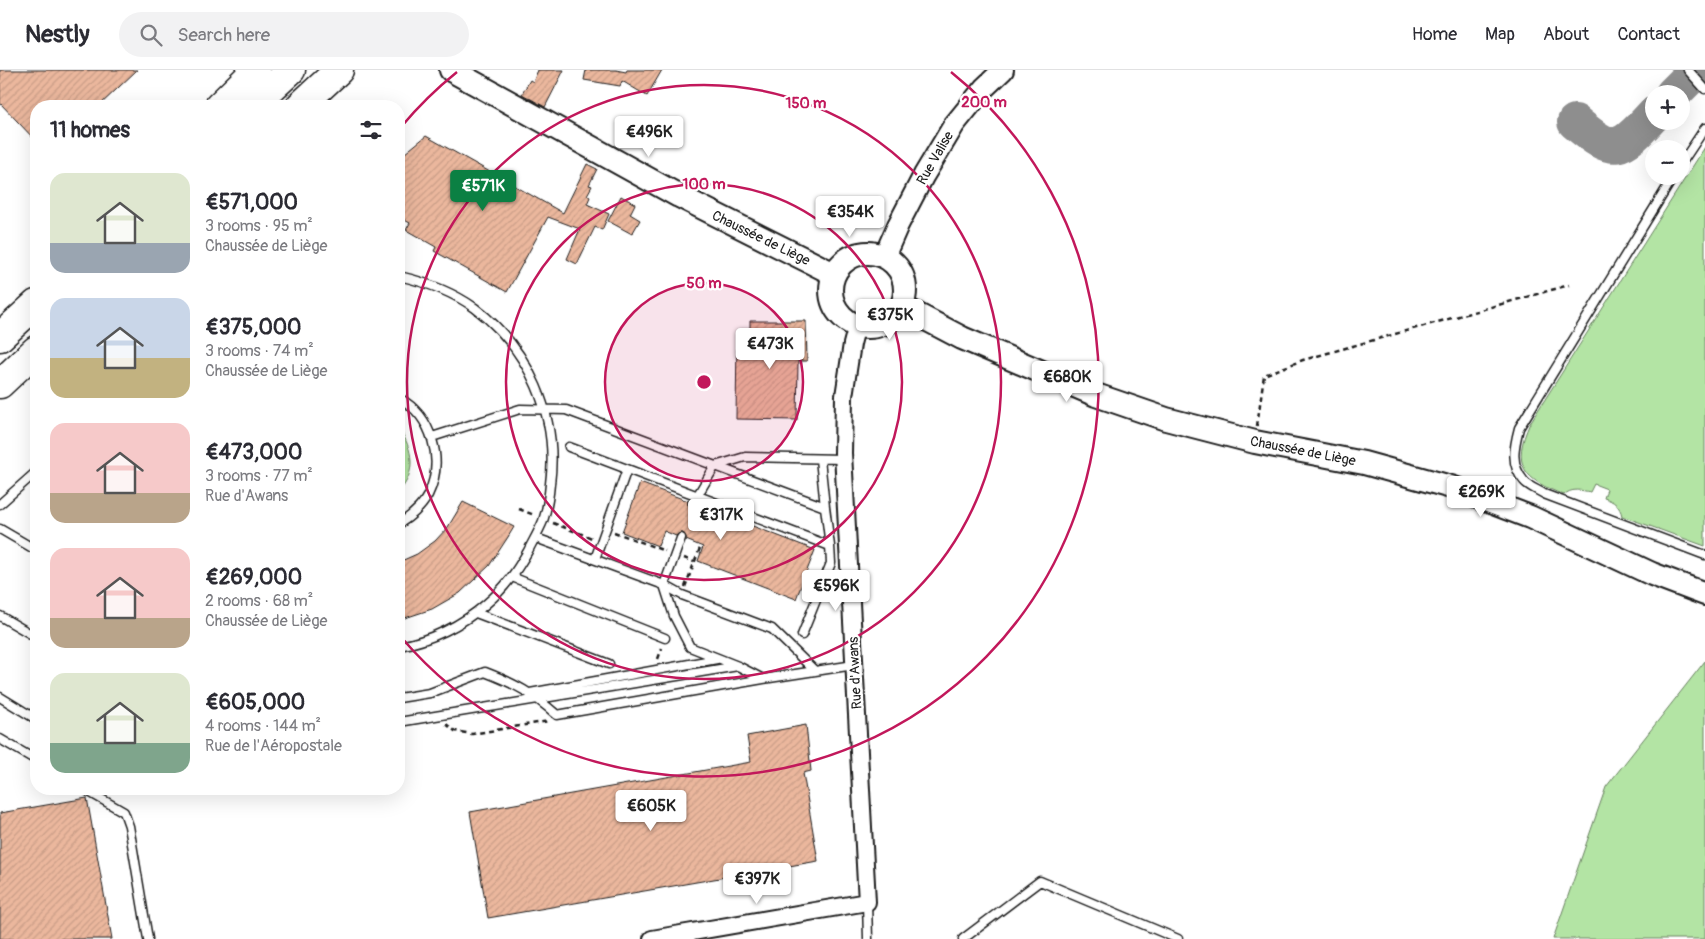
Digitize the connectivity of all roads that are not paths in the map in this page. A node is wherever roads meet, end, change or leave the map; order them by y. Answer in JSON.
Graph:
{"nodes":[{"id":1,"x":256,"y":70,"type":"edge"},
{"id":2,"x":291,"y":70,"type":"edge"},
{"id":3,"x":339,"y":70,"type":"edge"},
{"id":4,"x":451,"y":70,"type":"edge"},
{"id":5,"x":1003,"y":70,"type":"edge"},
{"id":6,"x":1688,"y":70,"type":"edge"},
{"id":7,"x":1705,"y":89,"type":"edge"},
{"id":8,"x":225,"y":100,"type":"edge"},
{"id":9,"x":258,"y":100,"type":"edge"},
{"id":10,"x":306,"y":100,"type":"edge"},
{"id":11,"x":1705,"y":128,"type":"edge"},
{"id":12,"x":1690,"y":150,"type":"edge"},
{"id":13,"x":1668,"y":185,"type":"edge"},
{"id":14,"x":884,"y":257,"type":"junction"},
{"id":15,"x":834,"y":274,"type":"junction"},
{"id":16,"x":405,"y":277,"type":"edge"},
{"id":17,"x":901,"y":306,"type":"junction"},
{"id":18,"x":30,"y":310,"type":"edge"},
{"id":19,"x":857,"y":325,"type":"junction"},
{"id":20,"x":0,"y":337,"type":"edge"},
{"id":21,"x":30,"y":356,"type":"edge"},
{"id":22,"x":0,"y":384,"type":"edge"},
{"id":23,"x":405,"y":401,"type":"edge"},
{"id":24,"x":546,"y":410,"type":"junction"},
{"id":25,"x":432,"y":437,"type":"junction"},
{"id":26,"x":569,"y":447,"type":"dead end"},
{"id":27,"x":820,"y":459,"type":"junction"},
{"id":28,"x":844,"y":459,"type":"junction"},
{"id":29,"x":715,"y":466,"type":"junction"},
{"id":30,"x":627,"y":469,"type":"junction"},
{"id":31,"x":30,"y":477,"type":"edge"},
{"id":32,"x":695,"y":500,"type":"junction"},
{"id":33,"x":0,"y":504,"type":"edge"},
{"id":34,"x":825,"y":507,"type":"junction"},
{"id":35,"x":405,"y":520,"type":"edge"},
{"id":36,"x":0,"y":530,"type":"edge"},
{"id":37,"x":536,"y":538,"type":"junction"},
{"id":38,"x":681,"y":538,"type":"dead end"},
{"id":39,"x":830,"y":546,"type":"junction"},
{"id":40,"x":30,"y":547,"type":"edge"},
{"id":41,"x":1705,"y":555,"type":"edge"},
{"id":42,"x":595,"y":560,"type":"junction"},
{"id":43,"x":512,"y":577,"type":"junction"},
{"id":44,"x":664,"y":585,"type":"junction"},
{"id":45,"x":1705,"y":594,"type":"edge"},
{"id":46,"x":476,"y":613,"type":"junction"},
{"id":47,"x":0,"y":616,"type":"edge"},
{"id":48,"x":30,"y":634,"type":"edge"},
{"id":49,"x":802,"y":636,"type":"dead end"},
{"id":50,"x":665,"y":638,"type":"dead end"},
{"id":51,"x":405,"y":645,"type":"edge"},
{"id":52,"x":719,"y":658,"type":"junction"},
{"id":53,"x":609,"y":664,"type":"dead end"},
{"id":54,"x":855,"y":665,"type":"junction"},
{"id":55,"x":738,"y":666,"type":"junction"},
{"id":56,"x":815,"y":671,"type":"junction"},
{"id":57,"x":763,"y":679,"type":"junction"},
{"id":58,"x":530,"y":693,"type":"junction"},
{"id":59,"x":405,"y":697,"type":"edge"},
{"id":60,"x":0,"y":698,"type":"edge"},
{"id":61,"x":540,"y":699,"type":"junction"},
{"id":62,"x":30,"y":716,"type":"edge"},
{"id":63,"x":405,"y":721,"type":"edge"},
{"id":64,"x":0,"y":739,"type":"edge"},
{"id":65,"x":30,"y":756,"type":"edge"},
{"id":66,"x":94,"y":795,"type":"edge"},
{"id":67,"x":867,"y":902,"type":"junction"},
{"id":68,"x":148,"y":939,"type":"edge"},
{"id":69,"x":652,"y":939,"type":"edge"},
{"id":70,"x":868,"y":939,"type":"edge"},
{"id":71,"x":963,"y":939,"type":"edge"},
{"id":72,"x":1178,"y":939,"type":"edge"}],
"edges":[{"from":1,"to":8,"type":"highway"},
{"from":2,"to":9,"type":"highway"},
{"from":3,"to":10,"type":"highway"},
{"from":4,"to":15,"type":"main road","name":"Chaussée de Liège"},
{"from":5,"to":14,"type":"street","name":"Rue Valise"},
{"from":6,"to":7,"type":"lane"},
{"from":11,"to":12,"type":"lane"},
{"from":13,"to":41,"type":"lane"},
{"from":14,"to":15,"type":"main road"},
{"from":14,"to":17,"type":"main road"},
{"from":15,"to":19,"type":"main road"},
{"from":16,"to":24,"type":"lane"},
{"from":17,"to":19,"type":"main road"},
{"from":17,"to":45,"type":"main road","name":"Chaussée de Liège"},
{"from":18,"to":20,"type":"highway"},
{"from":19,"to":28,"type":"street","name":"Rue d'Awans"},
{"from":21,"to":22,"type":"highway"},
{"from":23,"to":25,"type":"lane"},
{"from":24,"to":25,"type":"lane"},
{"from":24,"to":29,"type":"lane"},
{"from":24,"to":37,"type":"lane"},
{"from":25,"to":35,"type":"lane"},
{"from":26,"to":30,"type":"lane"},
{"from":27,"to":28,"type":"lane"},
{"from":27,"to":29,"type":"lane"},
{"from":27,"to":34,"type":"lane"},
{"from":28,"to":54,"type":"street","name":"Rue d'Awans"},
{"from":29,"to":32,"type":"lane"},
{"from":29,"to":34,"type":"lane"},
{"from":30,"to":32,"type":"lane"},
{"from":30,"to":42,"type":"lane"},
{"from":31,"to":33,"type":"lane"},
{"from":32,"to":39,"type":"lane"},
{"from":34,"to":39,"type":"lane"},
{"from":36,"to":40,"type":"lane"},
{"from":37,"to":42,"type":"lane"},
{"from":37,"to":43,"type":"lane"},
{"from":38,"to":44,"type":"lane"},
{"from":39,"to":49,"type":"lane"},
{"from":42,"to":44,"type":"lane"},
{"from":43,"to":46,"type":"lane"},
{"from":43,"to":50,"type":"lane"},
{"from":44,"to":52,"type":"lane"},
{"from":44,"to":56,"type":"lane"},
{"from":46,"to":51,"type":"lane"},
{"from":46,"to":53,"type":"lane"},
{"from":47,"to":48,"type":"lane"},
{"from":52,"to":55,"type":"lane"},
{"from":52,"to":58,"type":"lane"},
{"from":54,"to":56,"type":"lane"},
{"from":54,"to":67,"type":"street","name":"Rue d'Awans"},
{"from":55,"to":57,"type":"lane"},
{"from":55,"to":61,"type":"lane"},
{"from":56,"to":57,"type":"lane"},
{"from":57,"to":61,"type":"lane"},
{"from":58,"to":59,"type":"lane"},
{"from":58,"to":61,"type":"lane"},
{"from":60,"to":62,"type":"lane"},
{"from":61,"to":63,"type":"lane"},
{"from":64,"to":65,"type":"lane"},
{"from":66,"to":68,"type":"lane"},
{"from":67,"to":69,"type":"street"},
{"from":67,"to":70,"type":"lane"},
{"from":71,"to":72,"type":"lane"}]}
